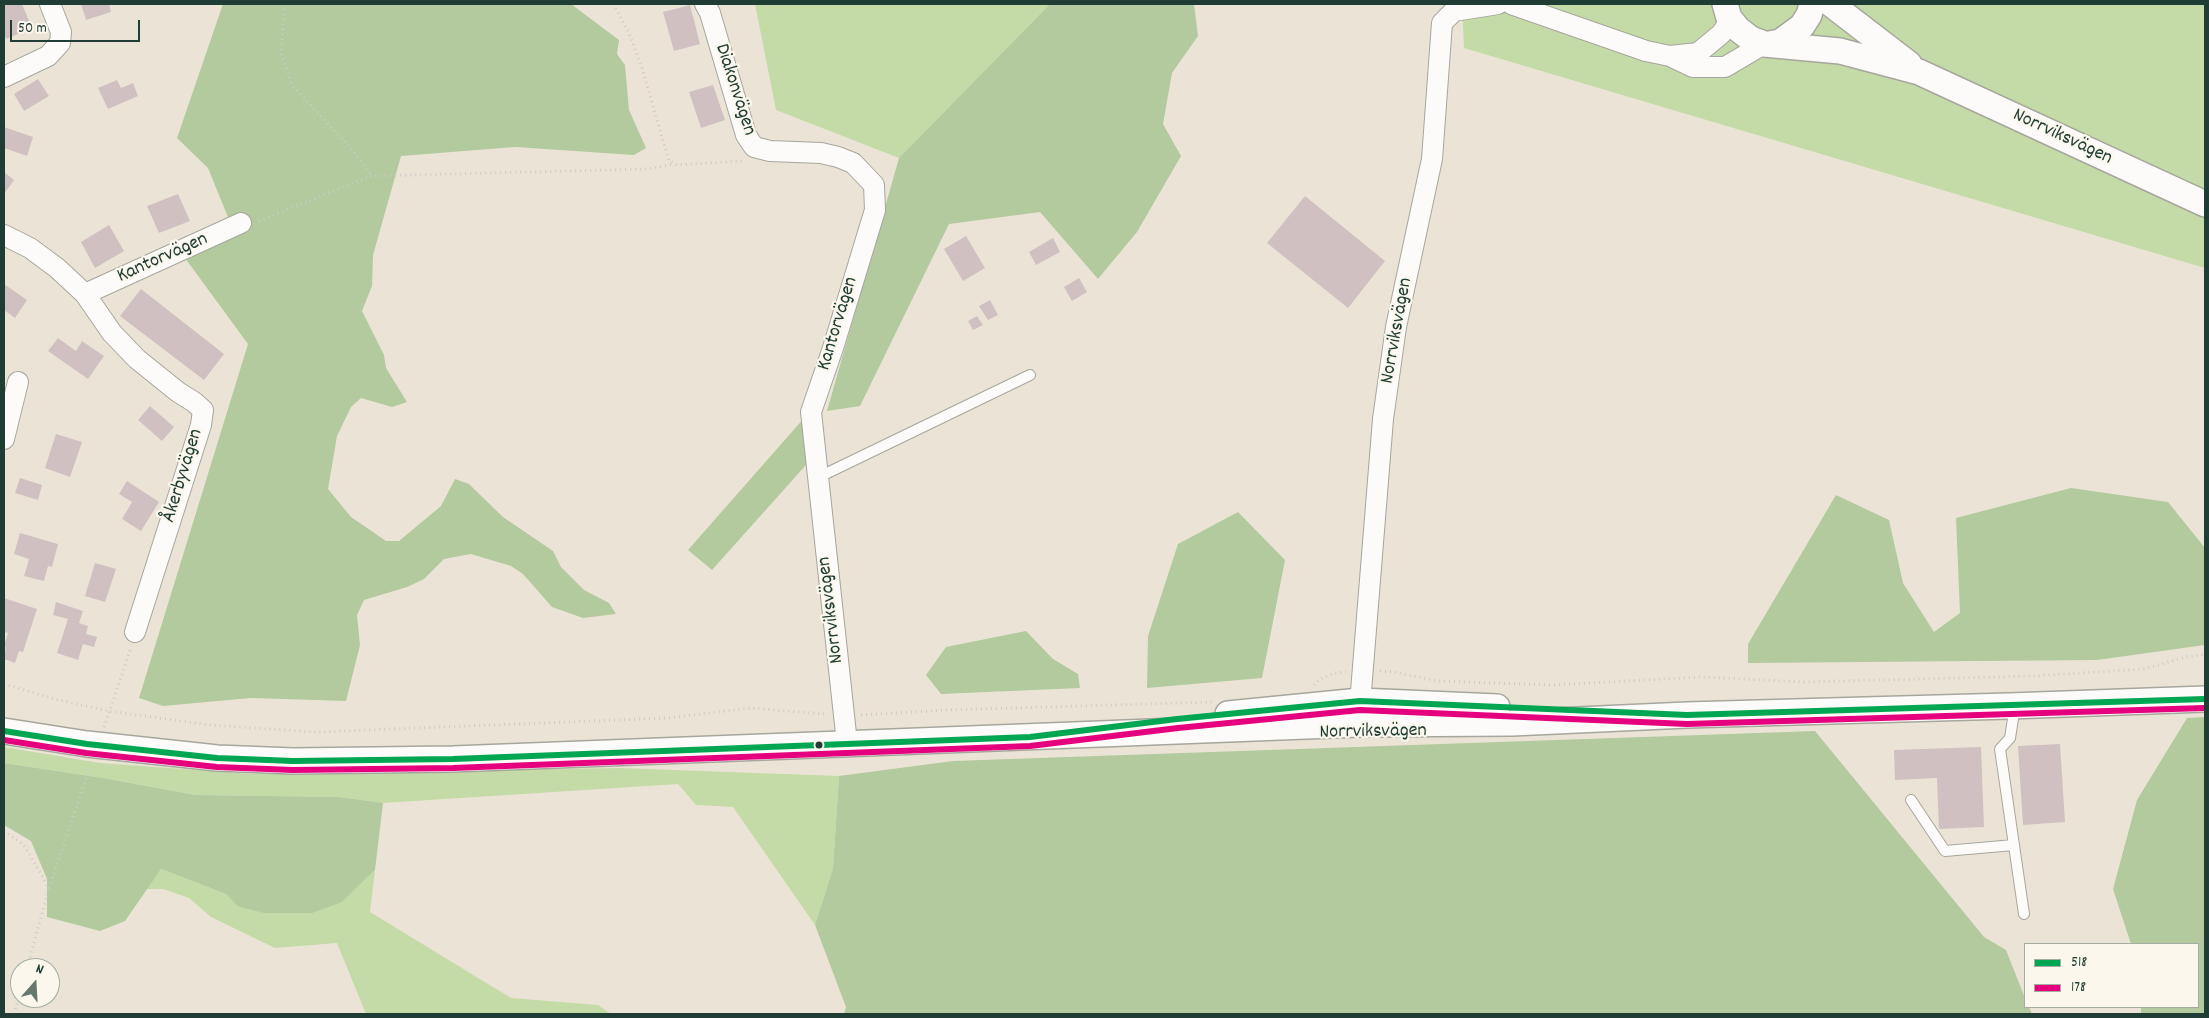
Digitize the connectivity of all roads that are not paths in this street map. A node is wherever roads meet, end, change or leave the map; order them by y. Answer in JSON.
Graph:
{"nodes":[{"id":1,"x":50,"y":4,"type":"edge"},
{"id":2,"x":705,"y":4,"type":"edge"},
{"id":3,"x":1498,"y":4,"type":"edge"},
{"id":4,"x":1511,"y":4,"type":"edge"},
{"id":5,"x":1812,"y":4,"type":"edge"},
{"id":6,"x":1831,"y":4,"type":"edge"},
{"id":7,"x":1727,"y":11,"type":"edge"},
{"id":8,"x":1764,"y":44,"type":"junction"},
{"id":9,"x":1670,"y":56,"type":"junction"},
{"id":10,"x":1919,"y":72,"type":"junction"},
{"id":11,"x":4,"y":77,"type":"edge"},
{"id":12,"x":866,"y":175,"type":"joint"},
{"id":13,"x":2205,"y":204,"type":"edge"},
{"id":14,"x":241,"y":223,"type":"road end"},
{"id":15,"x":4,"y":235,"type":"edge"},
{"id":16,"x":85,"y":294,"type":"junction"},
{"id":17,"x":1030,"y":375,"type":"dead end"},
{"id":18,"x":18,"y":382,"type":"dead end"},
{"id":19,"x":4,"y":439,"type":"edge"},
{"id":20,"x":819,"y":476,"type":"junction"},
{"id":21,"x":135,"y":632,"type":"road end"},
{"id":22,"x":2205,"y":699,"type":"edge"},
{"id":23,"x":2015,"y":706,"type":"junction"},
{"id":24,"x":1359,"y":713,"type":"junction"},
{"id":25,"x":1687,"y":715,"type":"junction"},
{"id":26,"x":1512,"y":723,"type":"junction"},
{"id":27,"x":1233,"y":729,"type":"junction"},
{"id":28,"x":4,"y":731,"type":"edge"},
{"id":29,"x":1030,"y":737,"type":"junction"},
{"id":30,"x":847,"y":744,"type":"junction"},
{"id":31,"x":1911,"y":800,"type":"dead end"},
{"id":32,"x":2014,"y":845,"type":"junction"},
{"id":33,"x":2024,"y":914,"type":"dead end"}],
"edges":[{"from":1,"to":11,"type":"street"},
{"from":2,"to":12,"type":"street","name":"Diakonvägen"},
{"from":3,"to":24,"type":"street","name":"Norrviksvägen"},
{"from":4,"to":9,"type":"street","name":"Norrviksvägen"},
{"from":5,"to":8,"type":"street","name":"Norrviksvägen"},
{"from":6,"to":10,"type":"street","name":"Norrviksvägen"},
{"from":7,"to":8,"type":"street","name":"Norrviksvägen"},
{"from":7,"to":9,"type":"street","name":"Norrviksvägen"},
{"from":8,"to":9,"type":"street","name":"Norrviksvägen"},
{"from":8,"to":10,"type":"street","name":"Norrviksvägen"},
{"from":10,"to":13,"type":"street","name":"Norrviksvägen"},
{"from":12,"to":20,"type":"street","name":"Kantorvägen"},
{"from":14,"to":16,"type":"street","name":"Kantorvägen"},
{"from":15,"to":16,"type":"street","name":"Åkerbyvägen"},
{"from":16,"to":21,"type":"street","name":"Åkerbyvägen"},
{"from":17,"to":20,"type":"lane"},
{"from":18,"to":19,"type":"street"},
{"from":20,"to":30,"type":"street","name":"Norrviksvägen"},
{"from":22,"to":23,"type":"street","name":"Norrviksvägen"},
{"from":23,"to":25,"type":"street","name":"Norrviksvägen"},
{"from":23,"to":32,"type":"lane"},
{"from":24,"to":25,"type":"street","name":"Norrviksvägen"},
{"from":24,"to":26,"type":"street","name":"Norrviksvägen"},
{"from":24,"to":27,"type":"street","name":"Norrviksvägen"},
{"from":24,"to":29,"type":"street","name":"Norrviksvägen"},
{"from":25,"to":26,"type":"street","name":"Norrviksvägen"},
{"from":26,"to":27,"type":"street","name":"Norrviksvägen"},
{"from":27,"to":29,"type":"street","name":"Norrviksvägen"},
{"from":28,"to":30,"type":"street","name":"Norrviksvägen"},
{"from":29,"to":30,"type":"street","name":"Norrviksvägen"},
{"from":31,"to":32,"type":"lane"},
{"from":32,"to":33,"type":"lane"}]}
